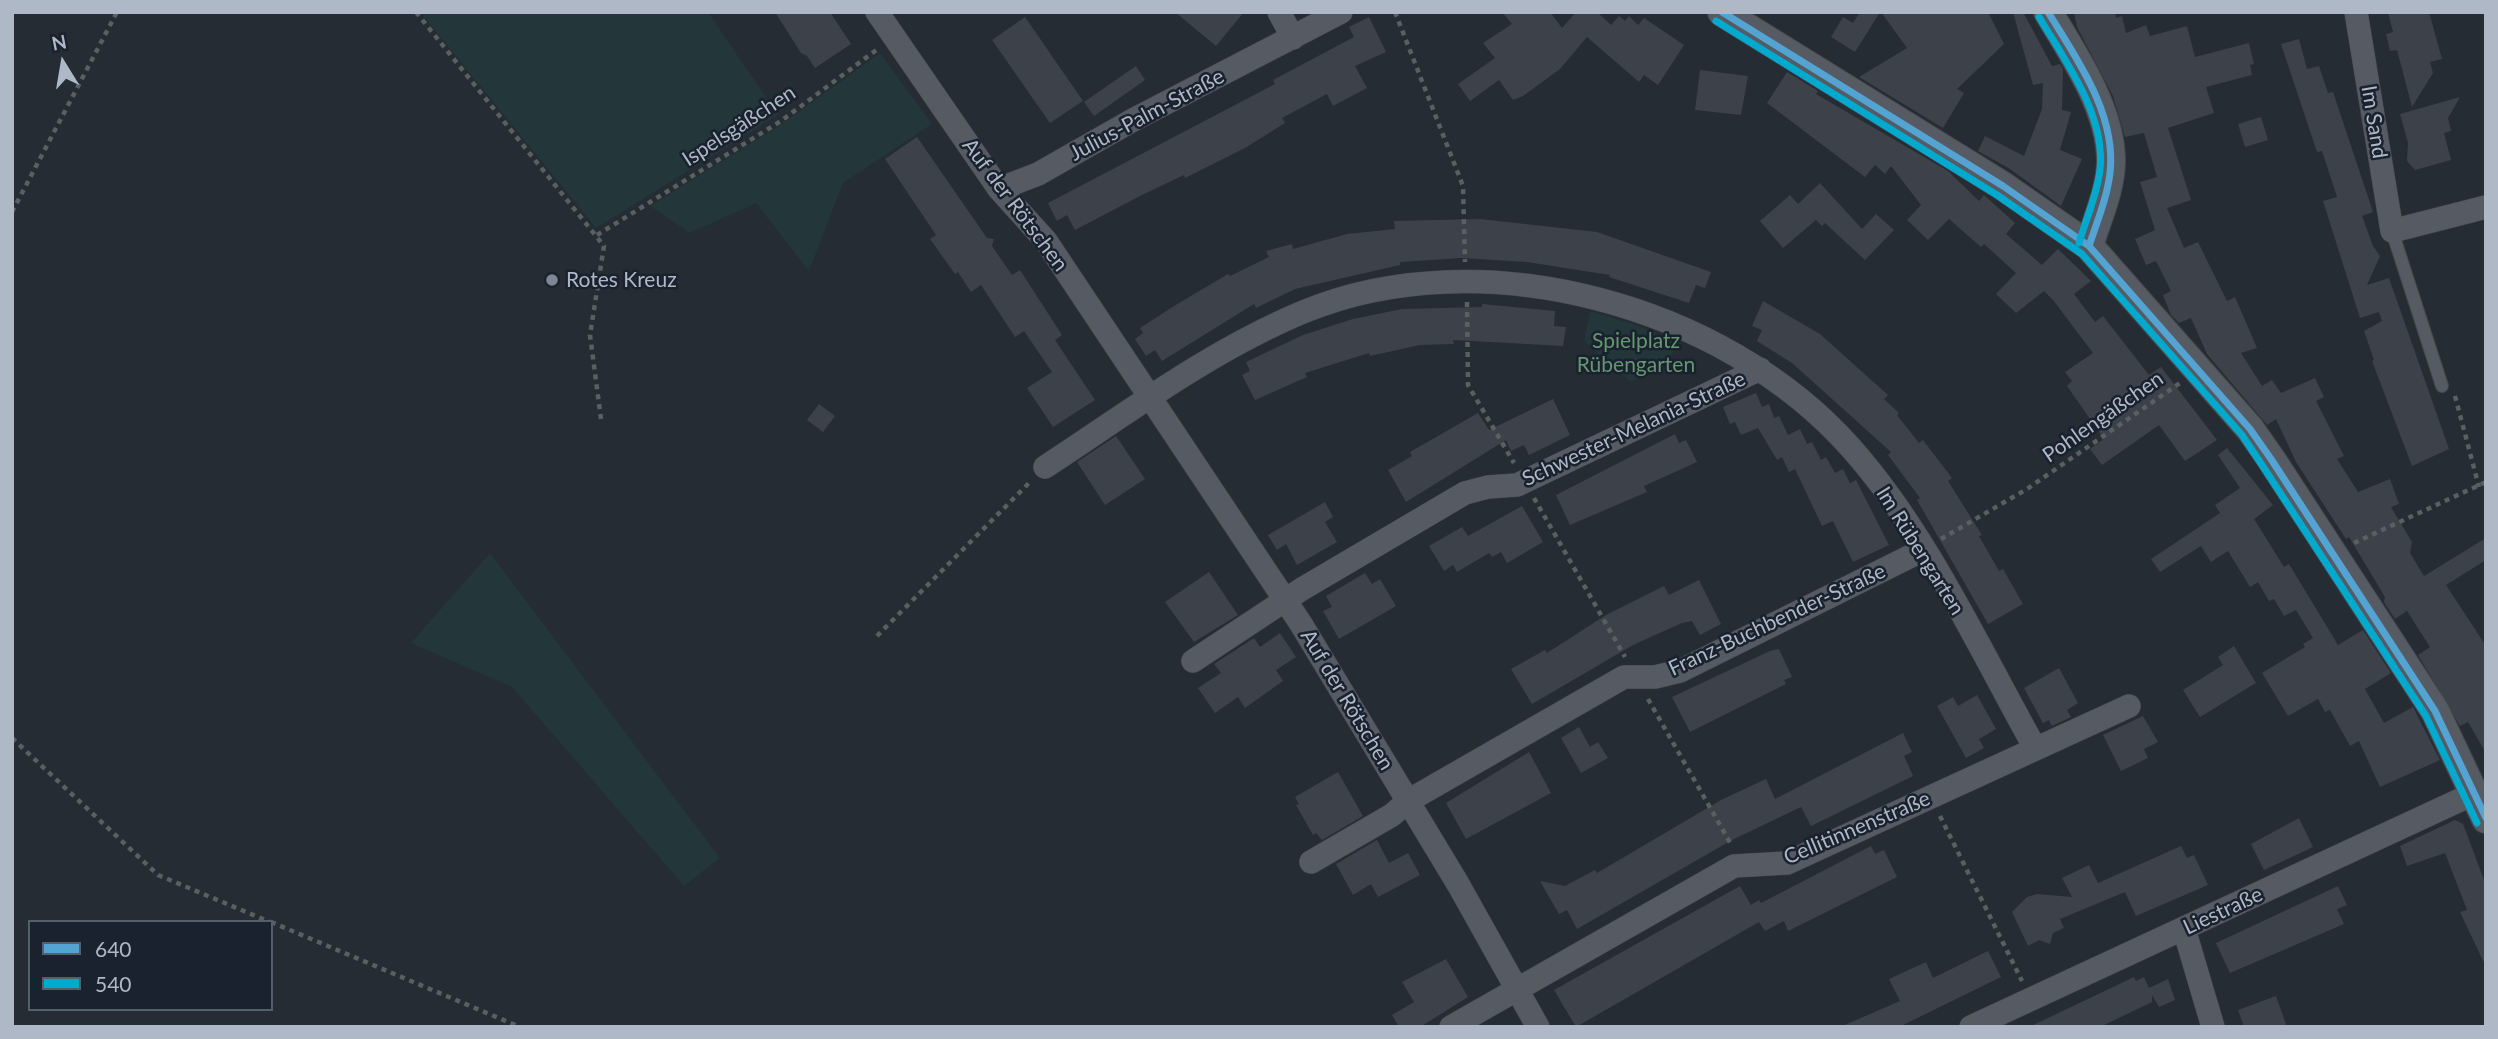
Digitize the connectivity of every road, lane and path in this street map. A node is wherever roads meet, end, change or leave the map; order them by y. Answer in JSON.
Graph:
{"nodes":[{"id":1,"x":117,"y":12,"type":"edge"},
{"id":2,"x":416,"y":12,"type":"edge"},
{"id":3,"x":877,"y":12,"type":"edge"},
{"id":4,"x":1279,"y":12,"type":"edge"},
{"id":5,"x":1341,"y":12,"type":"edge"},
{"id":6,"x":1722,"y":12,"type":"edge"},
{"id":7,"x":2048,"y":12,"type":"edge"},
{"id":8,"x":2356,"y":12,"type":"edge"},
{"id":9,"x":894,"y":37,"type":"junction"},
{"id":10,"x":1293,"y":38,"type":"junction"},
{"id":11,"x":999,"y":189,"type":"junction"},
{"id":12,"x":2486,"y":207,"type":"edge"},
{"id":13,"x":12,"y":212,"type":"edge"},
{"id":14,"x":2392,"y":232,"type":"junction"},
{"id":15,"x":597,"y":235,"type":"junction"},
{"id":16,"x":2090,"y":246,"type":"junction"},
{"id":17,"x":1760,"y":369,"type":"junction"},
{"id":18,"x":2198,"y":371,"type":"junction"},
{"id":19,"x":2442,"y":386,"type":"joint"},
{"id":20,"x":1149,"y":399,"type":"junction"},
{"id":21,"x":601,"y":419,"type":"dead end"},
{"id":22,"x":1045,"y":467,"type":"joint"},
{"id":23,"x":2486,"y":481,"type":"edge"},
{"id":24,"x":2479,"y":486,"type":"junction"},
{"id":25,"x":1923,"y":550,"type":"junction"},
{"id":26,"x":2332,"y":554,"type":"junction"},
{"id":27,"x":1284,"y":600,"type":"junction"},
{"id":28,"x":877,"y":636,"type":"dead end"},
{"id":29,"x":1193,"y":661,"type":"dead end"},
{"id":30,"x":2129,"y":706,"type":"dead end"},
{"id":31,"x":12,"y":738,"type":"edge"},
{"id":32,"x":2035,"y":748,"type":"junction"},
{"id":33,"x":2475,"y":793,"type":"junction"},
{"id":34,"x":1931,"y":797,"type":"junction"},
{"id":35,"x":1408,"y":801,"type":"junction"},
{"id":36,"x":2486,"y":819,"type":"edge"},
{"id":37,"x":1311,"y":862,"type":"dead end"},
{"id":38,"x":266,"y":920,"type":"edge"},
{"id":39,"x":273,"y":923,"type":"edge"},
{"id":40,"x":2184,"y":929,"type":"junction"},
{"id":41,"x":1516,"y":990,"type":"junction"},
{"id":42,"x":2030,"y":998,"type":"junction"},
{"id":43,"x":520,"y":1027,"type":"edge"},
{"id":44,"x":1451,"y":1027,"type":"edge"},
{"id":45,"x":1538,"y":1027,"type":"edge"},
{"id":46,"x":1971,"y":1027,"type":"edge"},
{"id":47,"x":2213,"y":1027,"type":"edge"}],
"edges":[{"from":1,"to":13,"type":"path"},
{"from":2,"to":15,"type":"path"},
{"from":3,"to":9,"type":"street","name":"Auf der Rötschen"},
{"from":4,"to":10,"type":"street"},
{"from":5,"to":10,"type":"street","name":"Julius-Palm-Straße"},
{"from":6,"to":16,"type":"street"},
{"from":7,"to":16,"type":"street"},
{"from":8,"to":14,"type":"street","name":"Im Sand"},
{"from":9,"to":11,"type":"street","name":"Auf der Rötschen"},
{"from":9,"to":15,"type":"path","name":"Ispelsgäßchen"},
{"from":10,"to":11,"type":"street","name":"Julius-Palm-Straße"},
{"from":11,"to":20,"type":"street","name":"Auf der Rötschen"},
{"from":12,"to":14,"type":"street"},
{"from":14,"to":19,"type":"lane","name":"Im Sand"},
{"from":15,"to":21,"type":"path"},
{"from":16,"to":18,"type":"street"},
{"from":17,"to":20,"type":"street","name":"Im Rübengarten"},
{"from":17,"to":25,"type":"street","name":"Im Rübengarten"},
{"from":17,"to":27,"type":"street","name":"Schwester-Melania-Straße"},
{"from":18,"to":25,"type":"path","name":"Pohlengäßchen"},
{"from":18,"to":26,"type":"street"},
{"from":19,"to":24,"type":"path"},
{"from":20,"to":22,"type":"street"},
{"from":20,"to":27,"type":"street","name":"Auf der Rötschen"},
{"from":22,"to":28,"type":"path"},
{"from":23,"to":24,"type":"path"},
{"from":24,"to":26,"type":"path"},
{"from":25,"to":32,"type":"street","name":"Im Rübengarten"},
{"from":25,"to":35,"type":"street","name":"Franz-Buchbender-Straße"},
{"from":26,"to":33,"type":"street"},
{"from":27,"to":29,"type":"street"},
{"from":27,"to":35,"type":"street","name":"Auf der Rötschen"},
{"from":30,"to":32,"type":"street","name":"Cellitinnenstraße"},
{"from":31,"to":38,"type":"path"},
{"from":32,"to":34,"type":"street","name":"Cellitinnenstraße"},
{"from":33,"to":36,"type":"street"},
{"from":33,"to":40,"type":"street","name":"Liestraße"},
{"from":34,"to":41,"type":"street","name":"Cellitinnenstraße"},
{"from":34,"to":42,"type":"path"},
{"from":35,"to":37,"type":"street"},
{"from":35,"to":41,"type":"street","name":"Auf der Rötschen"},
{"from":39,"to":43,"type":"path"},
{"from":40,"to":42,"type":"street","name":"Liestraße"},
{"from":40,"to":47,"type":"street"},
{"from":41,"to":44,"type":"street"},
{"from":41,"to":45,"type":"street","name":"Auf der Rötschen"},
{"from":42,"to":46,"type":"street","name":"Liestraße"}]}
